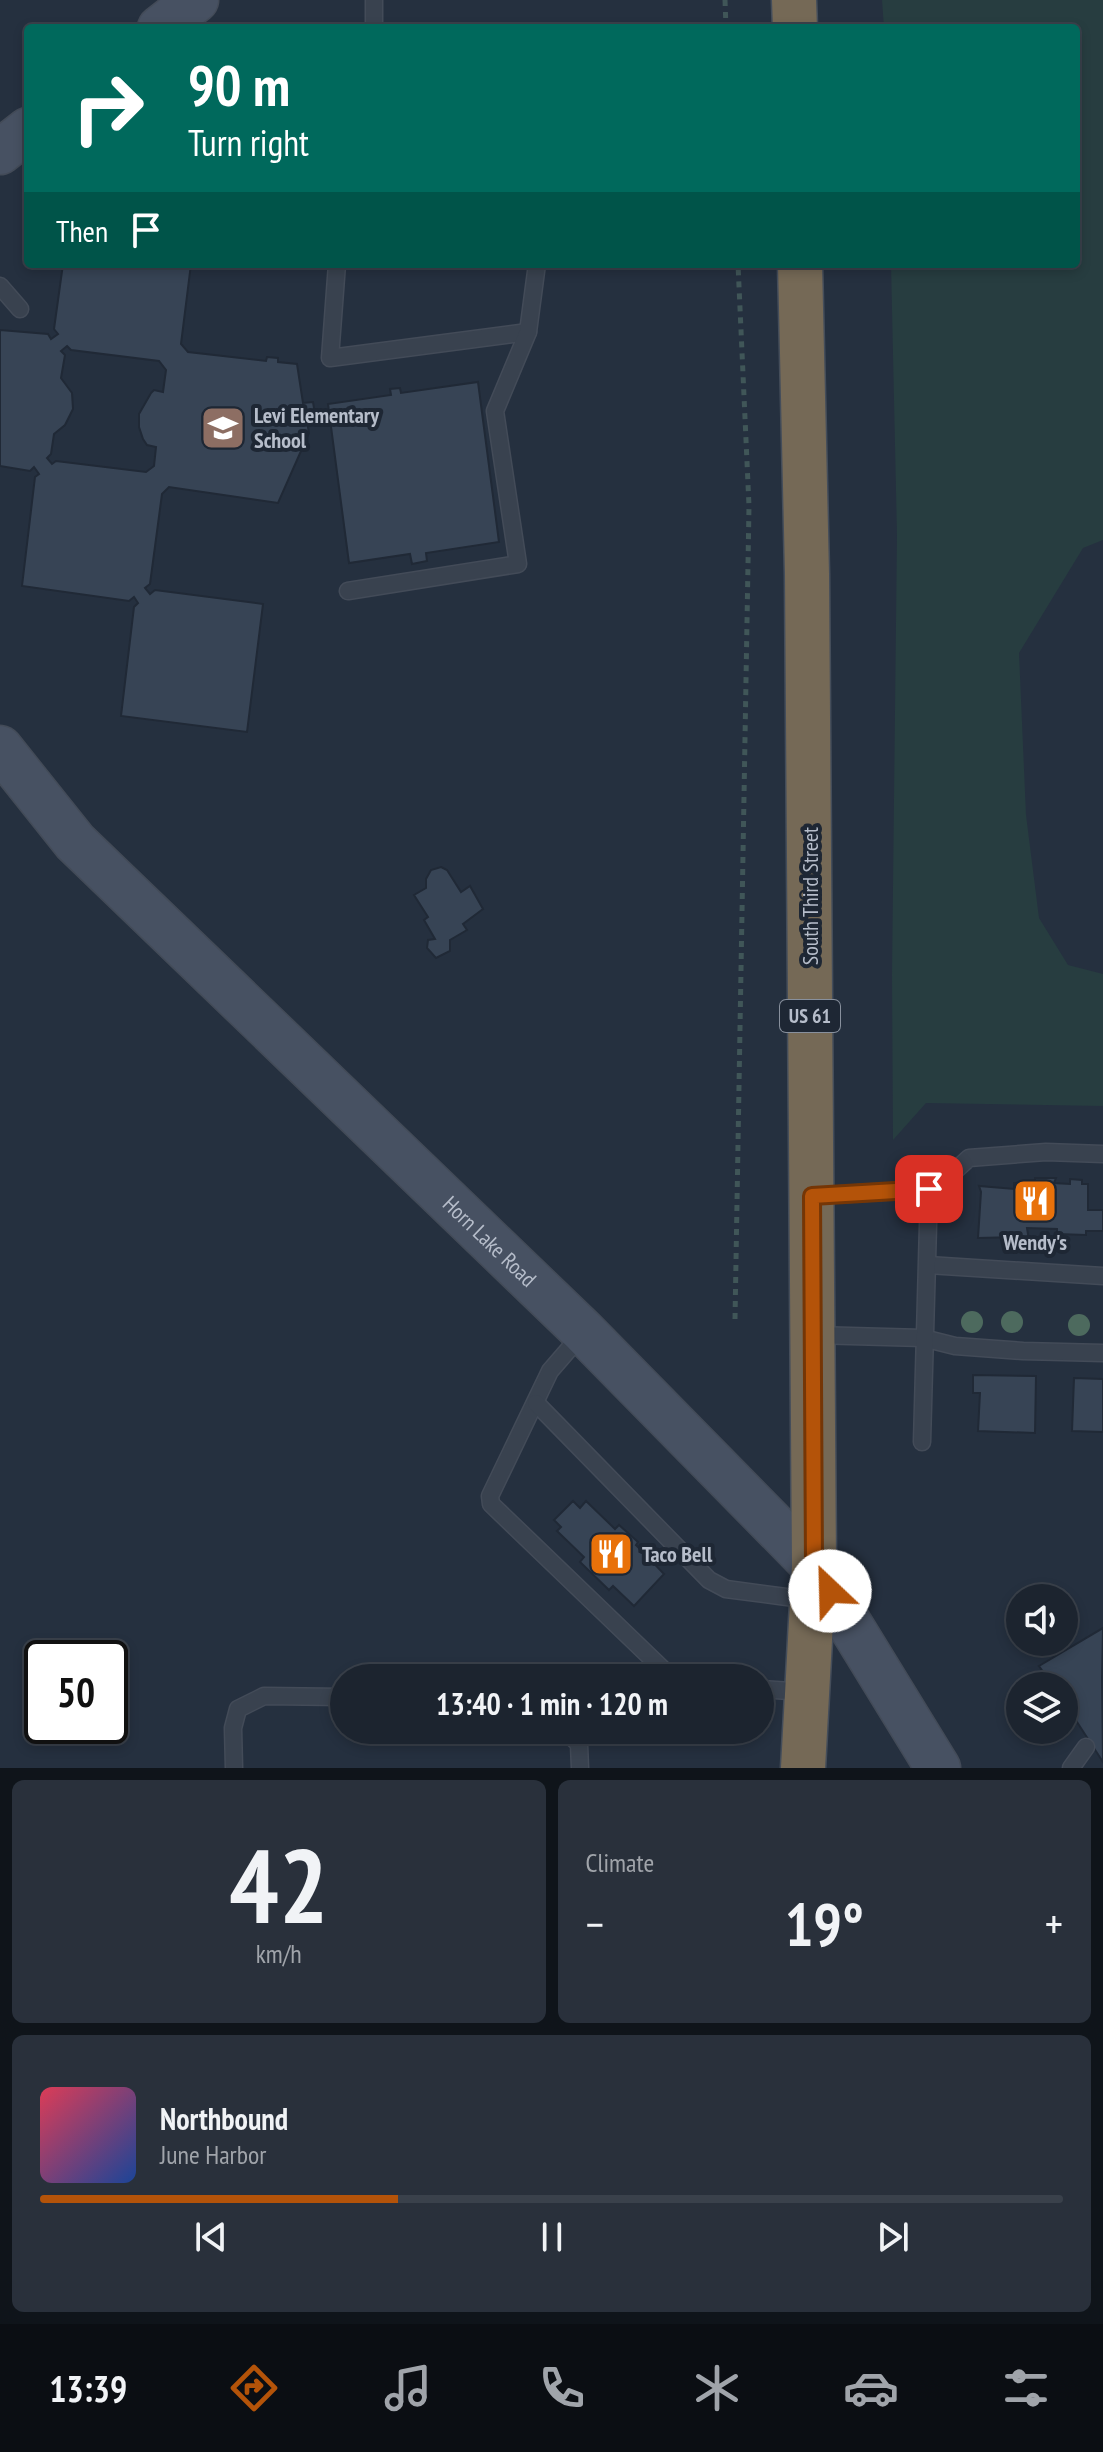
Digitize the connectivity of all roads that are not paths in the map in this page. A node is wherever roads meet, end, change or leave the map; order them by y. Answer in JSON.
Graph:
{"nodes":[{"id":1,"x":374,"y":0,"type":"edge"},
{"id":2,"x":794,"y":0,"type":"edge"},
{"id":3,"x":374,"y":24,"type":"edge"},
{"id":4,"x":795,"y":24,"type":"edge"},
{"id":5,"x":24,"y":133,"type":"edge"},
{"id":6,"x":0,"y":152,"type":"edge"},
{"id":7,"x":337,"y":268,"type":"edge"},
{"id":8,"x":536,"y":268,"type":"edge"},
{"id":9,"x":800,"y":268,"type":"edge"},
{"id":10,"x":0,"y":286,"type":"edge"},
{"id":11,"x":20,"y":309,"type":"dead end"},
{"id":12,"x":528,"y":332,"type":"junction"},
{"id":13,"x":348,"y":591,"type":"dead end"},
{"id":14,"x":0,"y":748,"type":"edge"},
{"id":15,"x":1103,"y":1154,"type":"edge"},
{"id":16,"x":929,"y":1189,"type":"junction"},
{"id":17,"x":812,"y":1196,"type":"junction"},
{"id":18,"x":928,"y":1265,"type":"junction"},
{"id":19,"x":1103,"y":1276,"type":"edge"},
{"id":20,"x":584,"y":1332,"type":"junction"},
{"id":21,"x":813,"y":1335,"type":"junction"},
{"id":22,"x":923,"y":1338,"type":"junction"},
{"id":23,"x":1103,"y":1353,"type":"edge"},
{"id":24,"x":536,"y":1403,"type":"junction"},
{"id":25,"x":922,"y":1442,"type":"dead end"},
{"id":26,"x":813,"y":1583,"type":"junction"},
{"id":27,"x":657,"y":1664,"type":"edge"},
{"id":28,"x":774,"y":1690,"type":"edge"},
{"id":29,"x":807,"y":1692,"type":"junction"},
{"id":30,"x":330,"y":1697,"type":"edge"},
{"id":31,"x":579,"y":1744,"type":"edge"},
{"id":32,"x":1086,"y":1747,"type":"dead end"},
{"id":33,"x":234,"y":1768,"type":"edge"},
{"id":34,"x":580,"y":1768,"type":"edge"},
{"id":35,"x":803,"y":1768,"type":"edge"},
{"id":36,"x":938,"y":1768,"type":"edge"},
{"id":37,"x":1071,"y":1768,"type":"edge"}],
"edges":[{"from":1,"to":3,"type":"lane"},
{"from":2,"to":4,"type":"highway"},
{"from":5,"to":6,"type":"main road"},
{"from":7,"to":12,"type":"lane"},
{"from":8,"to":12,"type":"lane"},
{"from":9,"to":17,"type":"highway","name":"South Third Street","number":"US 61"},
{"from":10,"to":11,"type":"lane"},
{"from":12,"to":13,"type":"lane"},
{"from":14,"to":20,"type":"main road","name":"Horn Lake Road"},
{"from":15,"to":16,"type":"lane"},
{"from":16,"to":17,"type":"lane"},
{"from":16,"to":18,"type":"lane"},
{"from":17,"to":21,"type":"highway","name":"South Third Street","number":"US 61"},
{"from":18,"to":19,"type":"lane"},
{"from":18,"to":22,"type":"lane"},
{"from":20,"to":24,"type":"lane"},
{"from":20,"to":26,"type":"main road","name":"Horn Lake Road"},
{"from":21,"to":22,"type":"lane"},
{"from":21,"to":26,"type":"highway","name":"South Third Street","number":"US 61"},
{"from":22,"to":23,"type":"lane"},
{"from":22,"to":25,"type":"lane"},
{"from":24,"to":26,"type":"lane"},
{"from":24,"to":27,"type":"lane"},
{"from":26,"to":29,"type":"highway","name":"South Third Street","number":"US 61"},
{"from":26,"to":36,"type":"main road","name":"Horn Lake Road"},
{"from":28,"to":29,"type":"lane"},
{"from":29,"to":35,"type":"highway","name":"South Third Street","number":"US 61"},
{"from":30,"to":33,"type":"lane"},
{"from":31,"to":34,"type":"lane"},
{"from":32,"to":37,"type":"lane"}]}
